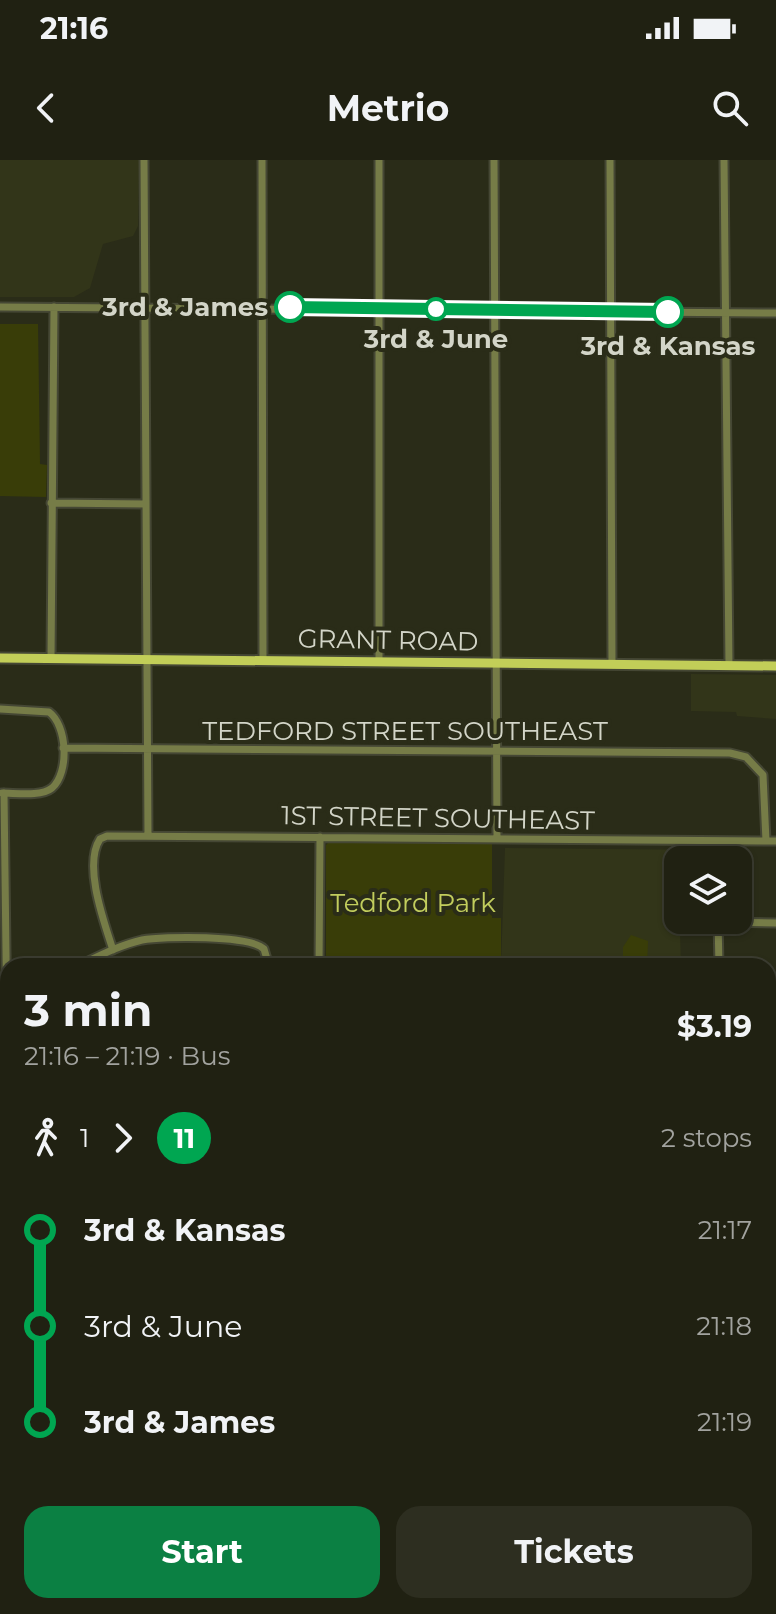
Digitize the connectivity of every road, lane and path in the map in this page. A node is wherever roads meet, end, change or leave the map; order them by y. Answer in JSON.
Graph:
{"nodes":[{"id":1,"x":144,"y":160,"type":"edge"},
{"id":2,"x":262,"y":160,"type":"edge"},
{"id":3,"x":379,"y":160,"type":"edge"},
{"id":4,"x":494,"y":160,"type":"edge"},
{"id":5,"x":610,"y":160,"type":"edge"},
{"id":6,"x":724,"y":160,"type":"edge"},
{"id":7,"x":0,"y":307,"type":"edge"},
{"id":8,"x":54,"y":307,"type":"junction"},
{"id":9,"x":146,"y":307,"type":"junction"},
{"id":10,"x":262,"y":307,"type":"junction"},
{"id":11,"x":378,"y":308,"type":"junction"},
{"id":12,"x":495,"y":311,"type":"junction"},
{"id":13,"x":610,"y":312,"type":"junction"},
{"id":14,"x":726,"y":312,"type":"junction"},
{"id":15,"x":776,"y":313,"type":"edge"},
{"id":16,"x":51,"y":503,"type":"junction"},
{"id":17,"x":146,"y":504,"type":"junction"},
{"id":18,"x":0,"y":658,"type":"edge"},
{"id":19,"x":51,"y":659,"type":"junction"},
{"id":20,"x":146,"y":659,"type":"junction"},
{"id":21,"x":263,"y":661,"type":"junction"},
{"id":22,"x":379,"y":662,"type":"junction"},
{"id":23,"x":496,"y":663,"type":"junction"},
{"id":24,"x":612,"y":664,"type":"junction"},
{"id":25,"x":729,"y":666,"type":"junction"},
{"id":26,"x":776,"y":666,"type":"edge"},
{"id":27,"x":0,"y":709,"type":"edge"},
{"id":28,"x":63,"y":748,"type":"junction"},
{"id":29,"x":144,"y":750,"type":"junction"},
{"id":30,"x":496,"y":751,"type":"junction"},
{"id":31,"x":2,"y":793,"type":"edge"},
{"id":32,"x":148,"y":835,"type":"junction"},
{"id":33,"x":320,"y":837,"type":"junction"},
{"id":34,"x":497,"y":839,"type":"junction"},
{"id":35,"x":711,"y":841,"type":"junction"},
{"id":36,"x":766,"y":841,"type":"junction"},
{"id":37,"x":776,"y":841,"type":"edge"},
{"id":38,"x":711,"y":846,"type":"edge"},
{"id":39,"x":752,"y":922,"type":"edge"},
{"id":40,"x":776,"y":923,"type":"edge"},
{"id":41,"x":718,"y":934,"type":"edge"},
{"id":42,"x":113,"y":950,"type":"junction"},
{"id":43,"x":7,"y":958,"type":"edge"},
{"id":44,"x":96,"y":958,"type":"edge"},
{"id":45,"x":267,"y":958,"type":"edge"},
{"id":46,"x":319,"y":958,"type":"edge"},
{"id":47,"x":719,"y":958,"type":"edge"}],
"edges":[{"from":1,"to":9,"type":"street"},
{"from":2,"to":10,"type":"street"},
{"from":3,"to":11,"type":"street"},
{"from":4,"to":12,"type":"street"},
{"from":5,"to":13,"type":"street"},
{"from":6,"to":14,"type":"street"},
{"from":7,"to":8,"type":"street"},
{"from":8,"to":9,"type":"street"},
{"from":8,"to":16,"type":"street"},
{"from":9,"to":10,"type":"street"},
{"from":9,"to":17,"type":"street"},
{"from":10,"to":11,"type":"street"},
{"from":10,"to":21,"type":"street"},
{"from":11,"to":12,"type":"street"},
{"from":11,"to":22,"type":"street"},
{"from":12,"to":13,"type":"street"},
{"from":12,"to":23,"type":"street"},
{"from":13,"to":14,"type":"street"},
{"from":13,"to":24,"type":"street"},
{"from":14,"to":15,"type":"street"},
{"from":14,"to":25,"type":"street"},
{"from":16,"to":17,"type":"street"},
{"from":16,"to":19,"type":"street"},
{"from":17,"to":20,"type":"street"},
{"from":18,"to":19,"type":"main road","name":"GRANT ROAD"},
{"from":19,"to":20,"type":"main road","name":"GRANT ROAD"},
{"from":20,"to":21,"type":"main road","name":"GRANT ROAD"},
{"from":20,"to":29,"type":"street"},
{"from":21,"to":22,"type":"main road","name":"GRANT ROAD"},
{"from":22,"to":23,"type":"main road","name":"GRANT ROAD"},
{"from":23,"to":24,"type":"main road","name":"GRANT ROAD"},
{"from":23,"to":30,"type":"street"},
{"from":24,"to":25,"type":"main road","name":"GRANT ROAD"},
{"from":25,"to":26,"type":"main road","name":"GRANT ROAD"},
{"from":27,"to":28,"type":"street"},
{"from":28,"to":29,"type":"street","name":"TEDFORD STREET SOUTHEAST"},
{"from":28,"to":31,"type":"street"},
{"from":29,"to":30,"type":"street","name":"TEDFORD STREET SOUTHEAST"},
{"from":29,"to":32,"type":"street"},
{"from":30,"to":34,"type":"street"},
{"from":30,"to":36,"type":"street","name":"TEDFORD STREET SOUTHEAST"},
{"from":31,"to":43,"type":"street"},
{"from":32,"to":33,"type":"street","name":"1ST STREET SOUTHEAST"},
{"from":32,"to":42,"type":"street","name":"1ST STREET SOUTHEAST"},
{"from":33,"to":34,"type":"street","name":"1ST STREET SOUTHEAST"},
{"from":33,"to":46,"type":"street"},
{"from":34,"to":35,"type":"street","name":"1ST STREET SOUTHEAST"},
{"from":35,"to":36,"type":"street","name":"1ST STREET SOUTHEAST"},
{"from":35,"to":38,"type":"street"},
{"from":36,"to":37,"type":"street","name":"1ST STREET SOUTHEAST"},
{"from":39,"to":40,"type":"street"},
{"from":41,"to":47,"type":"street"},
{"from":42,"to":44,"type":"street"},
{"from":42,"to":45,"type":"street"}]}
